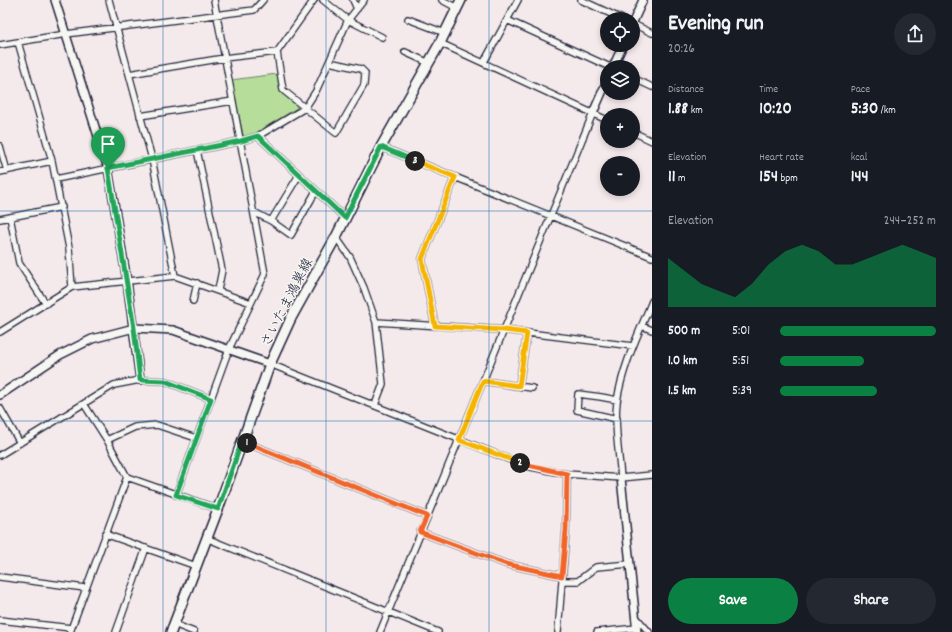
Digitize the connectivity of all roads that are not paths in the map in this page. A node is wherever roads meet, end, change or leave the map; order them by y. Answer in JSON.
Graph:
{"nodes":[{"id":1,"x":55,"y":0,"type":"edge"},
{"id":2,"x":109,"y":0,"type":"edge"},
{"id":3,"x":214,"y":0,"type":"edge"},
{"id":4,"x":263,"y":0,"type":"edge"},
{"id":5,"x":314,"y":0,"type":"edge"},
{"id":6,"x":323,"y":0,"type":"edge"},
{"id":7,"x":353,"y":0,"type":"edge"},
{"id":8,"x":364,"y":0,"type":"edge"},
{"id":9,"x":442,"y":0,"type":"edge"},
{"id":10,"x":518,"y":0,"type":"edge"},
{"id":11,"x":581,"y":0,"type":"edge"},
{"id":12,"x":643,"y":0,"type":"edge"},
{"id":13,"x":459,"y":4,"type":"edge"},
{"id":14,"x":357,"y":9,"type":"junction"},
{"id":15,"x":607,"y":12,"type":"edge"},
{"id":16,"x":638,"y":12,"type":"edge"},
{"id":17,"x":216,"y":15,"type":"junction"},
{"id":18,"x":408,"y":19,"type":"dead end"},
{"id":19,"x":348,"y":20,"type":"junction"},
{"id":20,"x":507,"y":20,"type":"junction"},
{"id":21,"x":640,"y":27,"type":"edge"},
{"id":22,"x":116,"y":28,"type":"junction"},
{"id":23,"x":445,"y":33,"type":"junction"},
{"id":24,"x":652,"y":33,"type":"edge"},
{"id":25,"x":66,"y":34,"type":"junction"},
{"id":26,"x":382,"y":37,"type":"dead end"},
{"id":27,"x":18,"y":42,"type":"junction"},
{"id":28,"x":440,"y":43,"type":"junction"},
{"id":29,"x":0,"y":45,"type":"edge"},
{"id":30,"x":277,"y":52,"type":"junction"},
{"id":31,"x":405,"y":52,"type":"dead end"},
{"id":32,"x":224,"y":58,"type":"junction"},
{"id":33,"x":329,"y":62,"type":"junction"},
{"id":34,"x":430,"y":62,"type":"junction"},
{"id":35,"x":484,"y":62,"type":"junction"},
{"id":36,"x":600,"y":62,"type":"edge"},
{"id":37,"x":129,"y":74,"type":"junction"},
{"id":38,"x":640,"y":81,"type":"edge"},
{"id":39,"x":652,"y":87,"type":"edge"},
{"id":40,"x":600,"y":97,"type":"edge"},
{"id":41,"x":233,"y":101,"type":"junction"},
{"id":42,"x":305,"y":108,"type":"junction"},
{"id":43,"x":593,"y":113,"type":"junction"},
{"id":44,"x":140,"y":116,"type":"junction"},
{"id":45,"x":600,"y":116,"type":"edge"},
{"id":46,"x":640,"y":135,"type":"edge"},
{"id":47,"x":258,"y":136,"type":"junction"},
{"id":48,"x":241,"y":141,"type":"junction"},
{"id":49,"x":652,"y":141,"type":"edge"},
{"id":50,"x":0,"y":146,"type":"edge"},
{"id":51,"x":381,"y":147,"type":"junction"},
{"id":52,"x":197,"y":150,"type":"junction"},
{"id":53,"x":152,"y":159,"type":"junction"},
{"id":54,"x":52,"y":161,"type":"junction"},
{"id":55,"x":108,"y":168,"type":"junction"},
{"id":56,"x":7,"y":170,"type":"junction"},
{"id":57,"x":0,"y":172,"type":"edge"},
{"id":58,"x":299,"y":175,"type":"junction"},
{"id":59,"x":455,"y":177,"type":"junction"},
{"id":60,"x":56,"y":178,"type":"junction"},
{"id":61,"x":316,"y":191,"type":"junction"},
{"id":62,"x":62,"y":207,"type":"junction"},
{"id":63,"x":254,"y":212,"type":"junction"},
{"id":64,"x":551,"y":216,"type":"junction"},
{"id":65,"x":10,"y":217,"type":"junction"},
{"id":66,"x":345,"y":218,"type":"junction"},
{"id":67,"x":0,"y":219,"type":"edge"},
{"id":68,"x":271,"y":221,"type":"junction"},
{"id":69,"x":336,"y":237,"type":"junction"},
{"id":70,"x":652,"y":257,"type":"edge"},
{"id":71,"x":175,"y":276,"type":"junction"},
{"id":72,"x":127,"y":281,"type":"junction"},
{"id":73,"x":198,"y":283,"type":"junction"},
{"id":74,"x":72,"y":287,"type":"junction"},
{"id":75,"x":218,"y":290,"type":"junction"},
{"id":76,"x":193,"y":301,"type":"dead end"},
{"id":77,"x":652,"y":301,"type":"edge"},
{"id":78,"x":251,"y":303,"type":"junction"},
{"id":79,"x":46,"y":304,"type":"junction"},
{"id":80,"x":376,"y":322,"type":"junction"},
{"id":81,"x":435,"y":326,"type":"junction"},
{"id":82,"x":642,"y":326,"type":"junction"},
{"id":83,"x":134,"y":328,"type":"junction"},
{"id":84,"x":504,"y":330,"type":"junction"},
{"id":85,"x":652,"y":330,"type":"edge"},
{"id":86,"x":0,"y":331,"type":"edge"},
{"id":87,"x":527,"y":333,"type":"junction"},
{"id":88,"x":633,"y":346,"type":"junction"},
{"id":89,"x":229,"y":349,"type":"junction"},
{"id":90,"x":270,"y":364,"type":"junction"},
{"id":91,"x":140,"y":380,"type":"junction"},
{"id":92,"x":483,"y":381,"type":"junction"},
{"id":93,"x":519,"y":386,"type":"junction"},
{"id":94,"x":532,"y":388,"type":"dead end"},
{"id":95,"x":0,"y":395,"type":"edge"},
{"id":96,"x":211,"y":399,"type":"junction"},
{"id":97,"x":617,"y":400,"type":"junction"},
{"id":98,"x":84,"y":404,"type":"junction"},
{"id":99,"x":375,"y":405,"type":"junction"},
{"id":100,"x":0,"y":408,"type":"edge"},
{"id":101,"x":617,"y":419,"type":"junction"},
{"id":102,"x":196,"y":438,"type":"junction"},
{"id":103,"x":107,"y":440,"type":"junction"},
{"id":104,"x":459,"y":440,"type":"junction"},
{"id":105,"x":242,"y":441,"type":"junction"},
{"id":106,"x":20,"y":443,"type":"junction"},
{"id":107,"x":0,"y":455,"type":"edge"},
{"id":108,"x":567,"y":474,"type":"junction"},
{"id":109,"x":652,"y":475,"type":"edge"},
{"id":110,"x":127,"y":478,"type":"junction"},
{"id":111,"x":621,"y":478,"type":"junction"},
{"id":112,"x":176,"y":495,"type":"junction"},
{"id":113,"x":218,"y":509,"type":"junction"},
{"id":114,"x":427,"y":516,"type":"junction"},
{"id":115,"x":420,"y":532,"type":"junction"},
{"id":116,"x":105,"y":534,"type":"junction"},
{"id":117,"x":206,"y":538,"type":"junction"},
{"id":118,"x":146,"y":548,"type":"junction"},
{"id":119,"x":630,"y":564,"type":"junction"},
{"id":120,"x":196,"y":566,"type":"junction"},
{"id":121,"x":0,"y":577,"type":"edge"},
{"id":122,"x":562,"y":578,"type":"junction"},
{"id":123,"x":85,"y":588,"type":"junction"},
{"id":124,"x":388,"y":611,"type":"junction"},
{"id":125,"x":635,"y":616,"type":"junction"},
{"id":126,"x":0,"y":620,"type":"edge"},
{"id":127,"x":173,"y":628,"type":"edge"},
{"id":128,"x":71,"y":630,"type":"edge"},
{"id":129,"x":637,"y":630,"type":"edge"},
{"id":130,"x":116,"y":632,"type":"edge"},
{"id":131,"x":194,"y":632,"type":"edge"},
{"id":132,"x":380,"y":632,"type":"edge"},
{"id":133,"x":438,"y":632,"type":"edge"},
{"id":134,"x":558,"y":632,"type":"edge"},
{"id":135,"x":597,"y":632,"type":"edge"},
{"id":136,"x":649,"y":632,"type":"edge"}],
"edges":[{"from":1,"to":25,"type":"street"},
{"from":2,"to":22,"type":"street"},
{"from":3,"to":17,"type":"street"},
{"from":4,"to":17,"type":"street"},
{"from":5,"to":30,"type":"street"},
{"from":6,"to":19,"type":"street"},
{"from":7,"to":14,"type":"street"},
{"from":8,"to":14,"type":"street"},
{"from":9,"to":13,"type":"street"},
{"from":10,"to":20,"type":"street"},
{"from":11,"to":15,"type":"street"},
{"from":12,"to":16,"type":"street"},
{"from":13,"to":23,"type":"main road","name":"さいたま鴻巣線"},
{"from":14,"to":19,"type":"street"},
{"from":17,"to":22,"type":"street"},
{"from":17,"to":32,"type":"street"},
{"from":18,"to":23,"type":"street"},
{"from":19,"to":26,"type":"street"},
{"from":19,"to":33,"type":"street"},
{"from":20,"to":35,"type":"street"},
{"from":20,"to":36,"type":"street"},
{"from":21,"to":24,"type":"street"},
{"from":22,"to":25,"type":"street"},
{"from":22,"to":37,"type":"street"},
{"from":23,"to":28,"type":"main road","name":"さいたま鴻巣線"},
{"from":25,"to":27,"type":"street"},
{"from":25,"to":55,"type":"street"},
{"from":27,"to":29,"type":"street"},
{"from":27,"to":54,"type":"street"},
{"from":28,"to":34,"type":"main road","name":"さいたま鴻巣線"},
{"from":28,"to":35,"type":"street"},
{"from":30,"to":32,"type":"street"},
{"from":30,"to":42,"type":"street"},
{"from":31,"to":34,"type":"street"},
{"from":32,"to":37,"type":"street"},
{"from":32,"to":41,"type":"street"},
{"from":33,"to":42,"type":"street"},
{"from":33,"to":42,"type":"street"},
{"from":34,"to":51,"type":"main road","name":"さいたま鴻巣線"},
{"from":35,"to":43,"type":"street"},
{"from":37,"to":44,"type":"street"},
{"from":38,"to":39,"type":"street"},
{"from":40,"to":43,"type":"street"},
{"from":41,"to":44,"type":"street"},
{"from":41,"to":48,"type":"street"},
{"from":42,"to":47,"type":"street"},
{"from":43,"to":45,"type":"street"},
{"from":43,"to":64,"type":"street"},
{"from":44,"to":53,"type":"street"},
{"from":46,"to":49,"type":"street"},
{"from":47,"to":48,"type":"street"},
{"from":47,"to":58,"type":"street"},
{"from":48,"to":52,"type":"street"},
{"from":48,"to":63,"type":"street"},
{"from":50,"to":56,"type":"street"},
{"from":51,"to":59,"type":"street"},
{"from":51,"to":66,"type":"main road","name":"さいたま鴻巣線"},
{"from":52,"to":53,"type":"street"},
{"from":52,"to":75,"type":"street"},
{"from":53,"to":55,"type":"street"},
{"from":53,"to":71,"type":"street"},
{"from":54,"to":56,"type":"street"},
{"from":54,"to":60,"type":"street"},
{"from":55,"to":60,"type":"street"},
{"from":55,"to":72,"type":"street"},
{"from":56,"to":57,"type":"street"},
{"from":58,"to":61,"type":"street"},
{"from":58,"to":68,"type":"street"},
{"from":59,"to":64,"type":"street"},
{"from":59,"to":81,"type":"street"},
{"from":60,"to":62,"type":"street"},
{"from":61,"to":66,"type":"street"},
{"from":61,"to":68,"type":"street"},
{"from":62,"to":65,"type":"street"},
{"from":62,"to":74,"type":"street"},
{"from":63,"to":68,"type":"street"},
{"from":63,"to":78,"type":"street"},
{"from":64,"to":70,"type":"street"},
{"from":64,"to":84,"type":"street"},
{"from":65,"to":67,"type":"street"},
{"from":65,"to":79,"type":"street"},
{"from":66,"to":69,"type":"main road","name":"さいたま鴻巣線"},
{"from":69,"to":80,"type":"street"},
{"from":69,"to":90,"type":"main road","name":"さいたま鴻巣線"},
{"from":71,"to":72,"type":"street"},
{"from":71,"to":73,"type":"street"},
{"from":72,"to":74,"type":"street"},
{"from":72,"to":83,"type":"street"},
{"from":73,"to":75,"type":"street"},
{"from":73,"to":76,"type":"street"},
{"from":74,"to":79,"type":"street"},
{"from":75,"to":78,"type":"street"},
{"from":77,"to":82,"type":"street"},
{"from":78,"to":89,"type":"street"},
{"from":79,"to":86,"type":"street"},
{"from":80,"to":81,"type":"street"},
{"from":80,"to":99,"type":"street"},
{"from":81,"to":84,"type":"street"},
{"from":82,"to":85,"type":"street"},
{"from":82,"to":88,"type":"street"},
{"from":83,"to":89,"type":"street"},
{"from":83,"to":91,"type":"street"},
{"from":83,"to":95,"type":"street"},
{"from":84,"to":87,"type":"street"},
{"from":84,"to":92,"type":"street"},
{"from":87,"to":88,"type":"street"},
{"from":87,"to":93,"type":"street"},
{"from":88,"to":97,"type":"street"},
{"from":89,"to":90,"type":"street"},
{"from":89,"to":96,"type":"street"},
{"from":90,"to":99,"type":"street"},
{"from":90,"to":105,"type":"main road","name":"さいたま鴻巣線"},
{"from":91,"to":96,"type":"street"},
{"from":91,"to":98,"type":"street"},
{"from":92,"to":93,"type":"street"},
{"from":92,"to":104,"type":"street"},
{"from":93,"to":94,"type":"street"},
{"from":96,"to":102,"type":"street"},
{"from":97,"to":101,"type":"street"},
{"from":97,"to":101,"type":"street"},
{"from":98,"to":103,"type":"street"},
{"from":98,"to":106,"type":"street"},
{"from":99,"to":104,"type":"street"},
{"from":100,"to":106,"type":"street"},
{"from":101,"to":111,"type":"street"},
{"from":102,"to":103,"type":"street"},
{"from":102,"to":112,"type":"street"},
{"from":103,"to":110,"type":"street"},
{"from":104,"to":108,"type":"street"},
{"from":104,"to":114,"type":"street"},
{"from":105,"to":113,"type":"main road","name":"さいたま鴻巣線"},
{"from":105,"to":114,"type":"street"},
{"from":106,"to":107,"type":"street"},
{"from":108,"to":111,"type":"street"},
{"from":108,"to":122,"type":"street"},
{"from":109,"to":111,"type":"street"},
{"from":110,"to":112,"type":"street"},
{"from":110,"to":116,"type":"street"},
{"from":111,"to":119,"type":"street"},
{"from":112,"to":113,"type":"street"},
{"from":113,"to":117,"type":"main road","name":"さいたま鴻巣線"},
{"from":114,"to":115,"type":"street"},
{"from":115,"to":122,"type":"street"},
{"from":115,"to":124,"type":"street"},
{"from":116,"to":118,"type":"street"},
{"from":116,"to":123,"type":"street"},
{"from":117,"to":120,"type":"main road","name":"さいたま鴻巣線"},
{"from":117,"to":124,"type":"street"},
{"from":118,"to":120,"type":"street"},
{"from":118,"to":130,"type":"street"},
{"from":119,"to":122,"type":"street"},
{"from":119,"to":125,"type":"street"},
{"from":120,"to":127,"type":"main road","name":"さいたま鴻巣線"},
{"from":121,"to":123,"type":"street"},
{"from":122,"to":134,"type":"street"},
{"from":123,"to":128,"type":"street"},
{"from":124,"to":132,"type":"street"},
{"from":124,"to":133,"type":"street"},
{"from":125,"to":129,"type":"street"},
{"from":125,"to":136,"type":"street"},
{"from":126,"to":128,"type":"street"},
{"from":127,"to":131,"type":"street"},
{"from":129,"to":135,"type":"street"}]}
